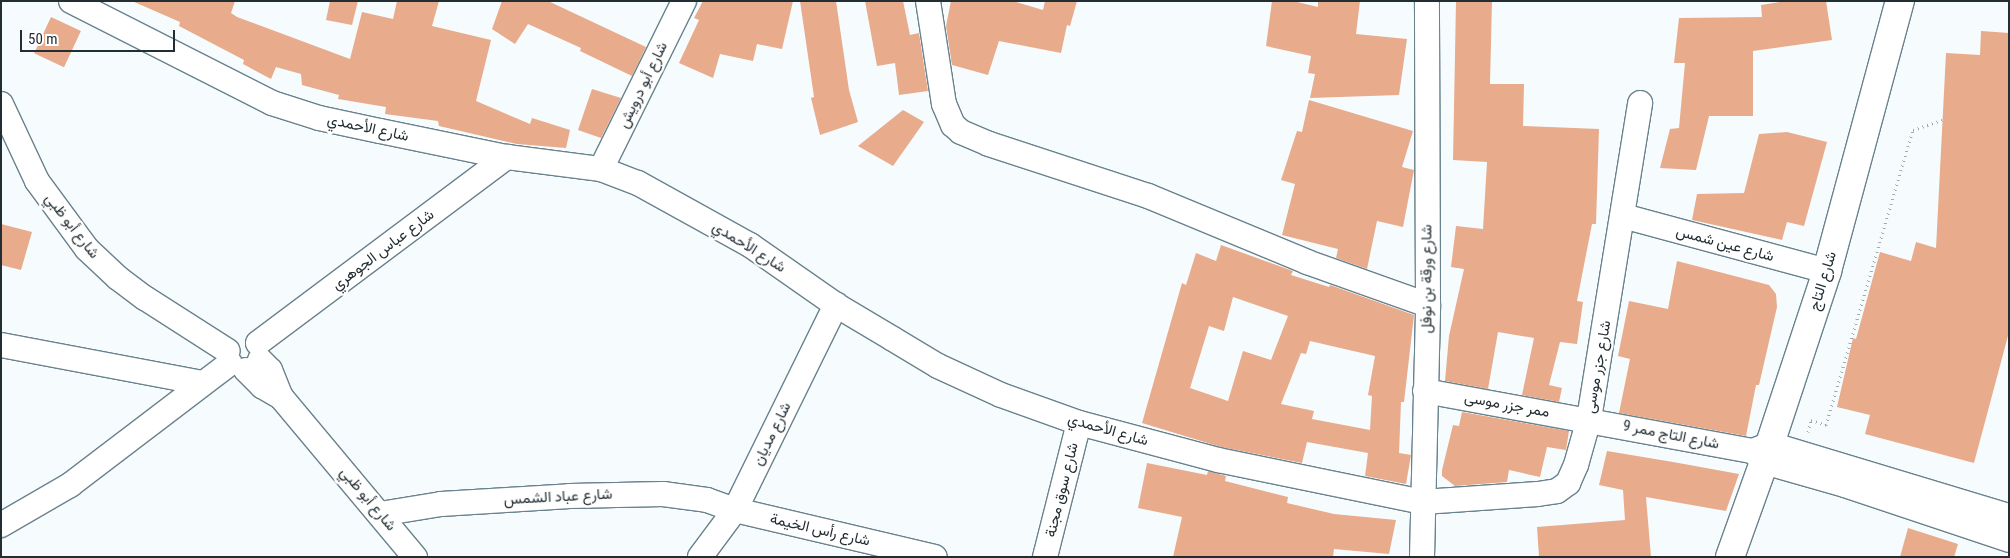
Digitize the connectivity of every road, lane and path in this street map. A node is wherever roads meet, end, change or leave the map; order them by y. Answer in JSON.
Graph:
{"nodes":[{"id":1,"x":71,"y":1,"type":"edge"},
{"id":2,"x":684,"y":1,"type":"edge"},
{"id":3,"x":928,"y":1,"type":"edge"},
{"id":4,"x":1427,"y":1,"type":"edge"},
{"id":5,"x":1900,"y":1,"type":"edge"},
{"id":6,"x":1640,"y":102,"type":"dead end"},
{"id":7,"x":1,"y":104,"type":"edge"},
{"id":8,"x":1942,"y":120,"type":"dead end"},
{"id":9,"x":507,"y":157,"type":"junction"},
{"id":10,"x":601,"y":170,"type":"junction"},
{"id":11,"x":1623,"y":216,"type":"junction"},
{"id":12,"x":1826,"y":271,"type":"junction"},
{"id":13,"x":836,"y":305,"type":"junction"},
{"id":14,"x":1428,"y":305,"type":"junction"},
{"id":15,"x":1,"y":345,"type":"edge"},
{"id":16,"x":245,"y":357,"type":"junction"},
{"id":17,"x":202,"y":383,"type":"junction"},
{"id":18,"x":1425,"y":391,"type":"junction"},
{"id":19,"x":1589,"y":419,"type":"junction"},
{"id":20,"x":1079,"y":423,"type":"junction"},
{"id":21,"x":1763,"y":452,"type":"junction"},
{"id":22,"x":1802,"y":454,"type":"junction"},
{"id":23,"x":1848,"y":476,"type":"junction"},
{"id":24,"x":1424,"y":502,"type":"junction"},
{"id":25,"x":735,"y":510,"type":"junction"},
{"id":26,"x":380,"y":514,"type":"junction"},
{"id":27,"x":2009,"y":516,"type":"edge"},
{"id":28,"x":1,"y":525,"type":"edge"},
{"id":29,"x":2009,"y":540,"type":"edge"},
{"id":30,"x":415,"y":557,"type":"edge"},
{"id":31,"x":700,"y":557,"type":"edge"},
{"id":32,"x":935,"y":557,"type":"edge"},
{"id":33,"x":1046,"y":557,"type":"edge"},
{"id":34,"x":1422,"y":557,"type":"edge"},
{"id":35,"x":1730,"y":557,"type":"edge"}],
"edges":[{"from":1,"to":9,"type":"street","name":"شارع الأحمدي"},
{"from":2,"to":10,"type":"street","name":"شارع أبو درويش"},
{"from":3,"to":14,"type":"street"},
{"from":4,"to":14,"type":"street","name":"شارع ورقة بن نوفل"},
{"from":5,"to":12,"type":"street","name":"شارع التاج"},
{"from":6,"to":11,"type":"street","name":"شارع جزر موسى"},
{"from":7,"to":16,"type":"street","name":"شارع أبو ظبي"},
{"from":8,"to":22,"type":"path"},
{"from":9,"to":10,"type":"street","name":"شارع الأحمدي"},
{"from":9,"to":16,"type":"street","name":"شارع عباس الجوهري"},
{"from":10,"to":13,"type":"street","name":"شارع الأحمدي"},
{"from":11,"to":12,"type":"street","name":"شارع عين شمس"},
{"from":11,"to":19,"type":"street","name":"شارع جزر موسى"},
{"from":12,"to":21,"type":"street","name":"شارع التاج"},
{"from":13,"to":20,"type":"street","name":"شارع الأحمدي"},
{"from":13,"to":25,"type":"street","name":"شارع مديان"},
{"from":14,"to":18,"type":"street","name":"شارع ورقة بن نوفل"},
{"from":15,"to":17,"type":"street"},
{"from":16,"to":17,"type":"street","name":"شارع عباس الجوهري"},
{"from":16,"to":26,"type":"street","name":"شارع أبو ظبي"},
{"from":17,"to":28,"type":"street","name":"شارع عباس الجوهري"},
{"from":18,"to":19,"type":"street","name":"ممر جزر موسى"},
{"from":18,"to":24,"type":"street","name":"شارع ورقة بن نوفل"},
{"from":19,"to":21,"type":"street","name":"شارع التاج ممر 9"},
{"from":19,"to":24,"type":"street","name":"شارع جزر موسى"},
{"from":20,"to":24,"type":"street","name":"شارع الأحمدي"},
{"from":20,"to":33,"type":"street","name":"شارع سوق مجنة"},
{"from":21,"to":22,"type":"street"},
{"from":21,"to":23,"type":"street"},
{"from":21,"to":35,"type":"street","name":"شارع التاج"},
{"from":22,"to":23,"type":"street"},
{"from":23,"to":27,"type":"street"},
{"from":23,"to":29,"type":"street"},
{"from":24,"to":34,"type":"street","name":"شارع ورقة بن نوفل"},
{"from":25,"to":26,"type":"street","name":"شارع عباد الشمس"},
{"from":25,"to":31,"type":"street","name":"شارع مديان"},
{"from":25,"to":32,"type":"street","name":"شارع رأس الخيمة"},
{"from":26,"to":30,"type":"street","name":"شارع أبو ظبي"}]}
